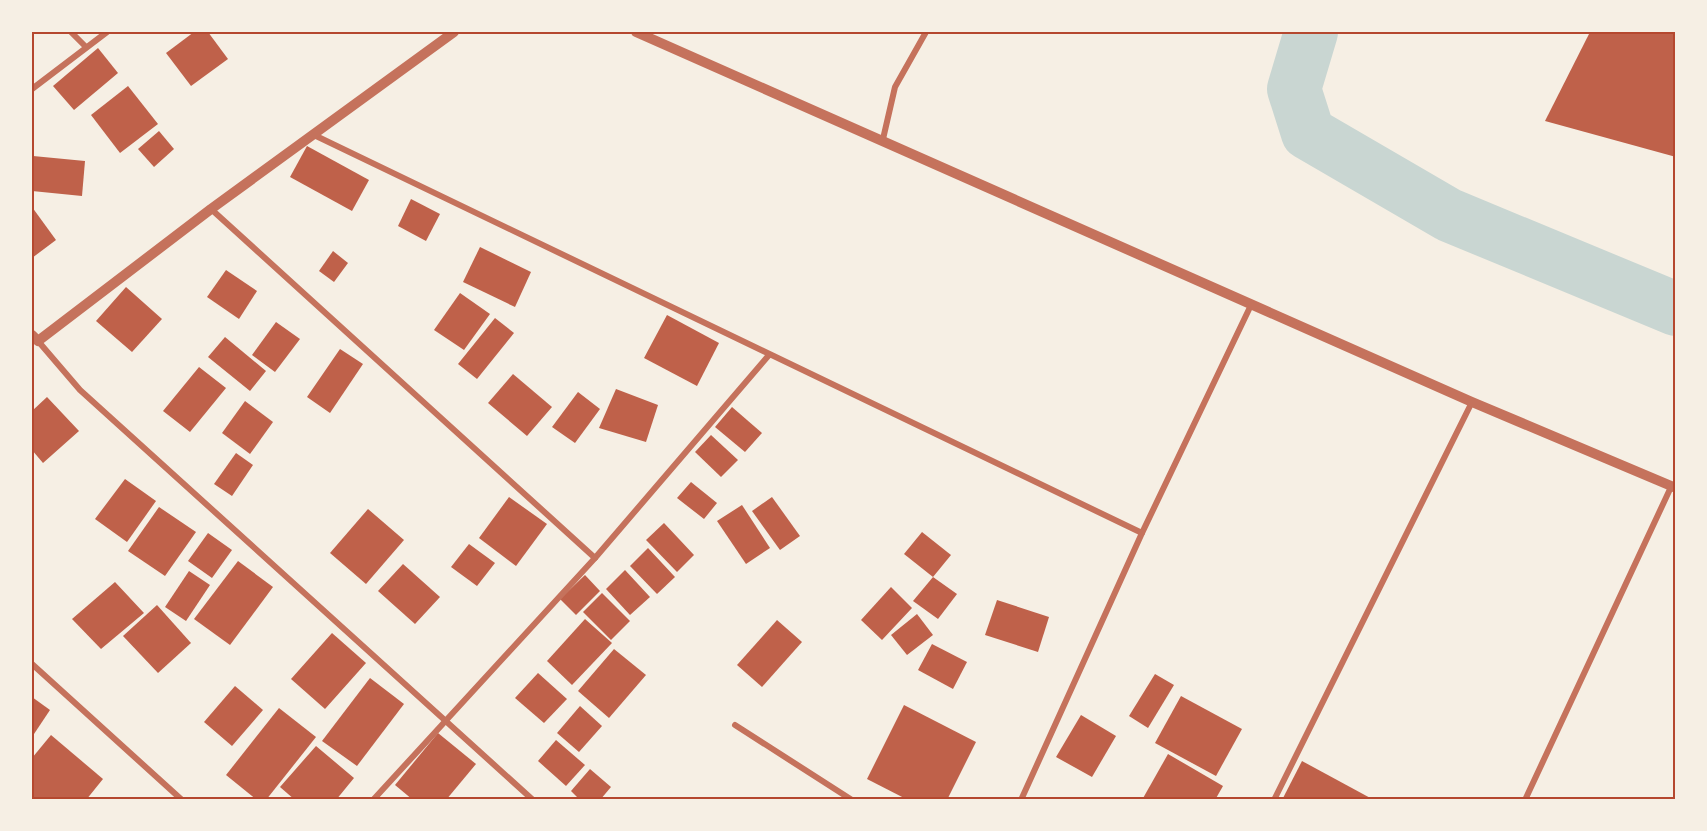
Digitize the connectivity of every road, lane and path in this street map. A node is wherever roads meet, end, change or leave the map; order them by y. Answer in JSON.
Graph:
{"nodes":[{"id":1,"x":71,"y":32,"type":"edge"},
{"id":2,"x":107,"y":32,"type":"edge"},
{"id":3,"x":454,"y":32,"type":"edge"},
{"id":4,"x":636,"y":32,"type":"edge"},
{"id":5,"x":926,"y":32,"type":"edge"},
{"id":6,"x":85,"y":46,"type":"junction"},
{"id":7,"x":32,"y":89,"type":"edge"},
{"id":8,"x":314,"y":135,"type":"junction"},
{"id":9,"x":883,"y":139,"type":"junction"},
{"id":10,"x":211,"y":209,"type":"junction"},
{"id":11,"x":1252,"y":303,"type":"junction"},
{"id":12,"x":35,"y":338,"type":"edge"},
{"id":13,"x":769,"y":355,"type":"junction"},
{"id":14,"x":1472,"y":402,"type":"junction"},
{"id":15,"x":1673,"y":487,"type":"edge"},
{"id":16,"x":1142,"y":533,"type":"junction"},
{"id":17,"x":595,"y":558,"type":"junction"},
{"id":18,"x":32,"y":664,"type":"edge"},
{"id":19,"x":444,"y":719,"type":"junction"},
{"id":20,"x":735,"y":725,"type":"dead end"},
{"id":21,"x":182,"y":800,"type":"edge"},
{"id":22,"x":373,"y":800,"type":"edge"},
{"id":23,"x":533,"y":800,"type":"edge"},
{"id":24,"x":852,"y":800,"type":"edge"},
{"id":25,"x":1021,"y":800,"type":"edge"},
{"id":26,"x":1274,"y":800,"type":"edge"},
{"id":27,"x":1525,"y":800,"type":"edge"}],
"edges":[{"from":1,"to":6,"type":"street"},
{"from":2,"to":6,"type":"street"},
{"from":3,"to":8,"type":"street"},
{"from":4,"to":9,"type":"street"},
{"from":5,"to":9,"type":"street"},
{"from":6,"to":7,"type":"street"},
{"from":8,"to":10,"type":"street"},
{"from":8,"to":13,"type":"street"},
{"from":9,"to":11,"type":"street"},
{"from":10,"to":12,"type":"street"},
{"from":10,"to":17,"type":"street"},
{"from":11,"to":14,"type":"street"},
{"from":11,"to":16,"type":"street"},
{"from":12,"to":19,"type":"street"},
{"from":13,"to":16,"type":"street"},
{"from":13,"to":17,"type":"street"},
{"from":14,"to":15,"type":"street"},
{"from":14,"to":26,"type":"street"},
{"from":15,"to":27,"type":"street"},
{"from":16,"to":25,"type":"street"},
{"from":17,"to":19,"type":"street"},
{"from":18,"to":21,"type":"street"},
{"from":19,"to":22,"type":"street"},
{"from":19,"to":23,"type":"street"},
{"from":20,"to":24,"type":"street"}]}
